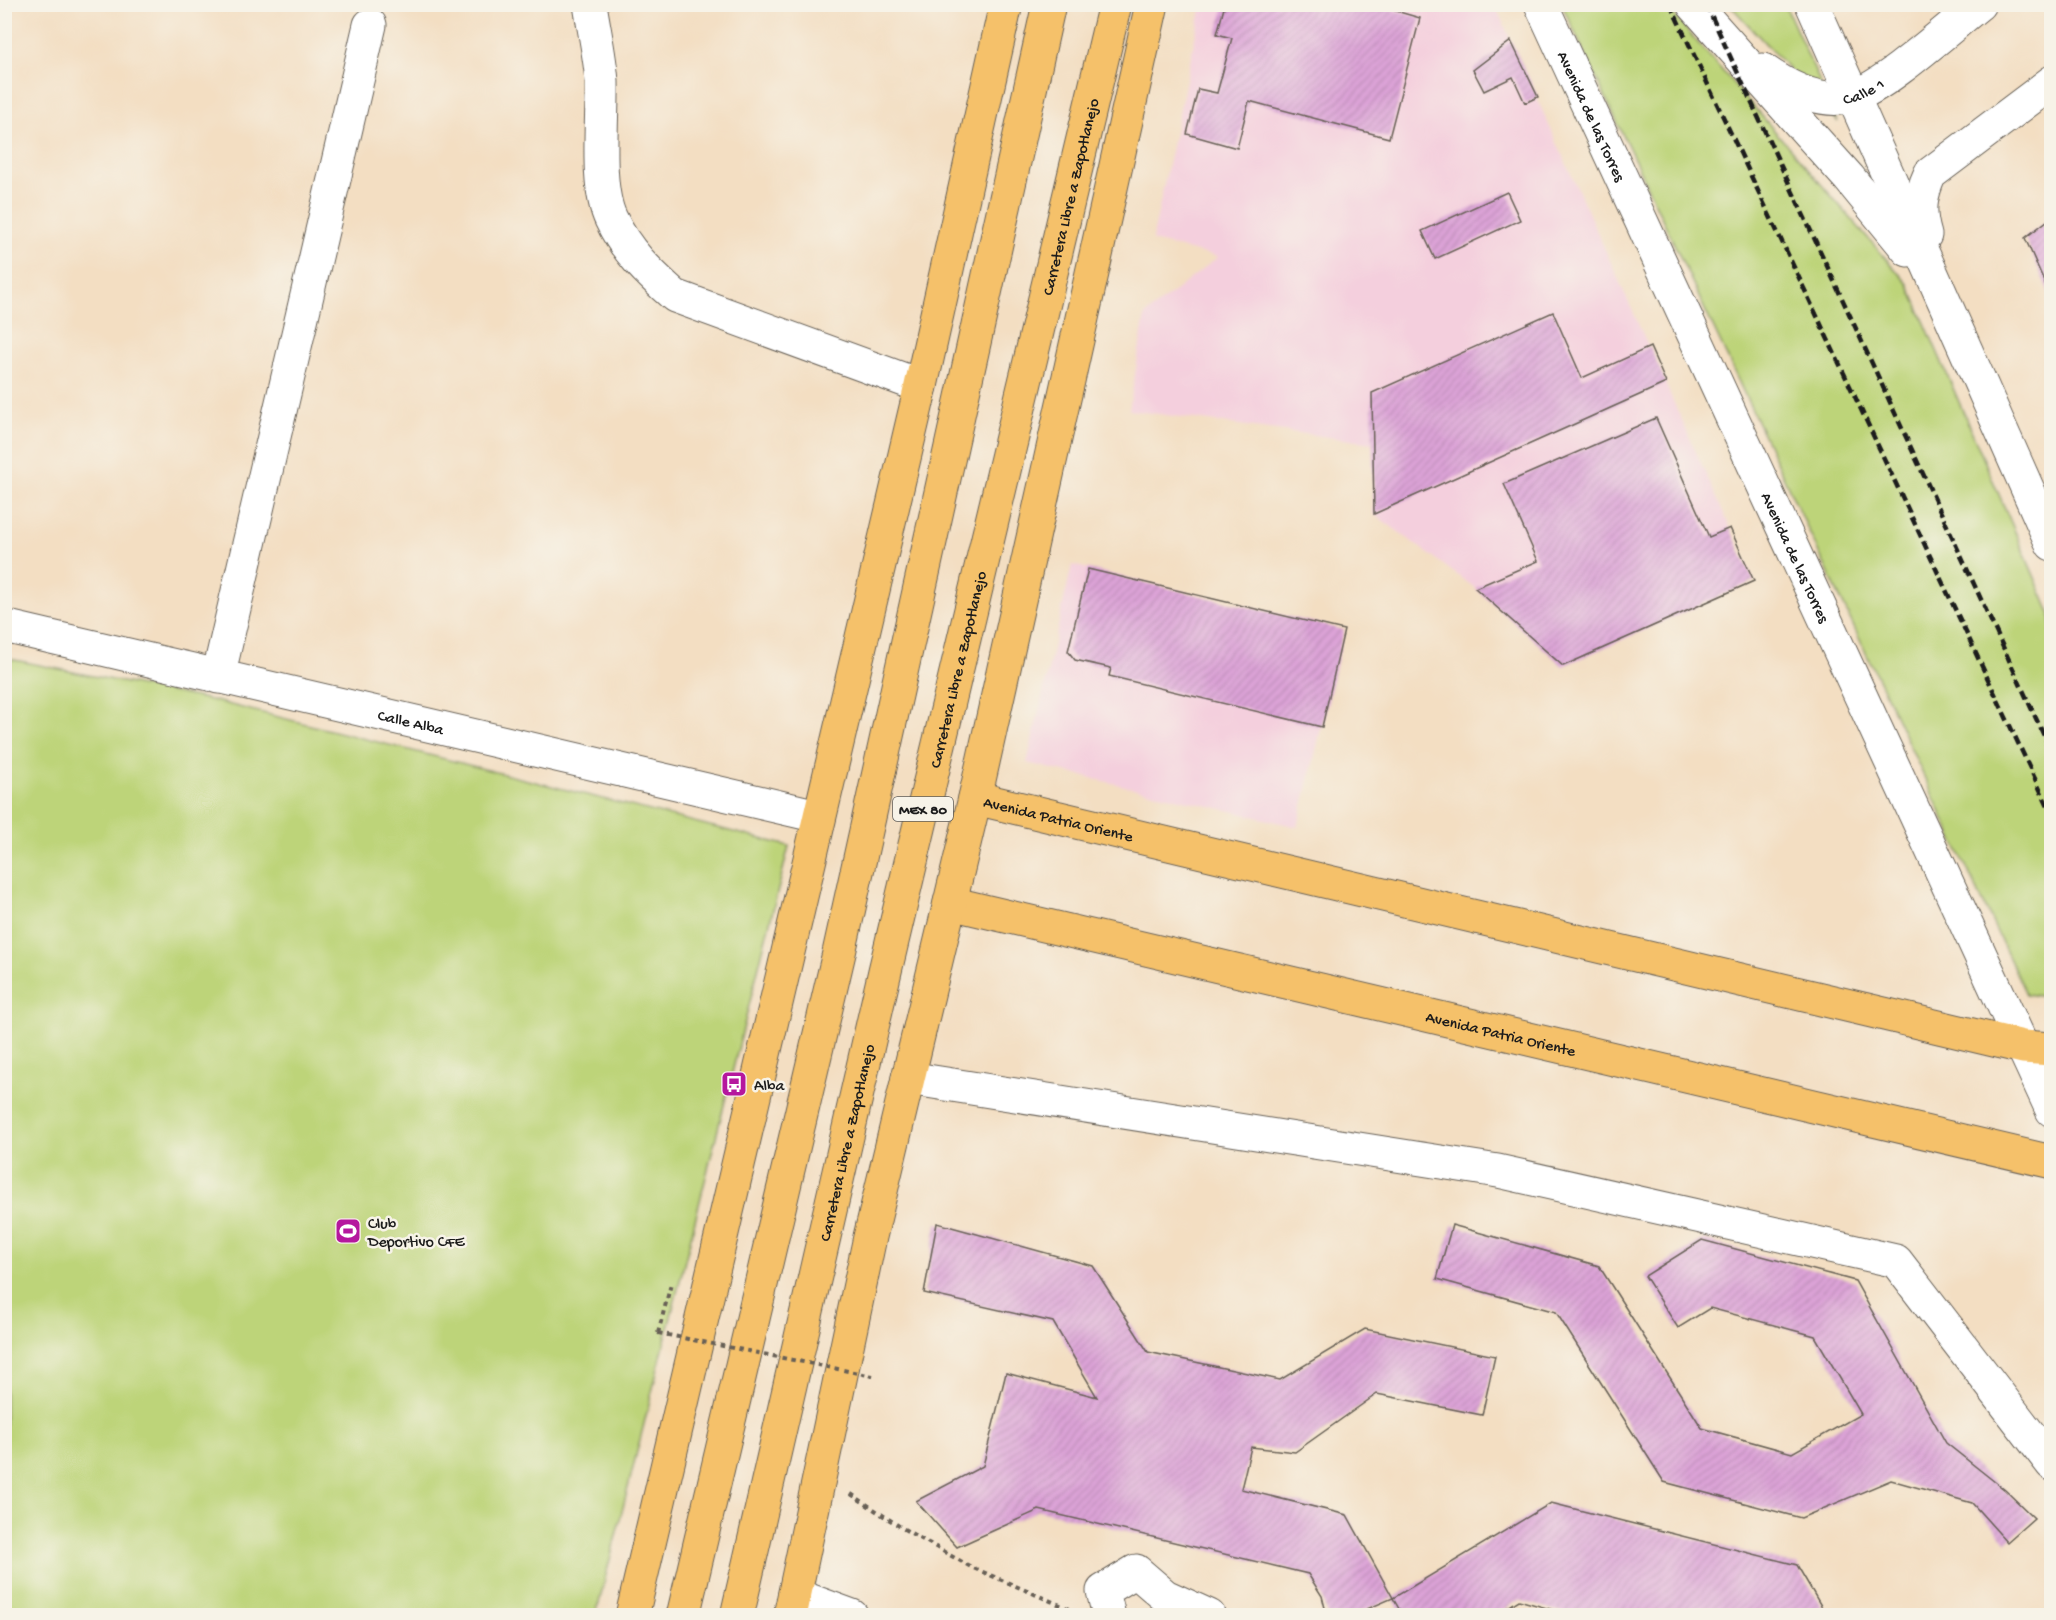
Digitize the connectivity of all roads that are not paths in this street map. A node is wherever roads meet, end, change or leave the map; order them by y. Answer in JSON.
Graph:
{"nodes":[{"id":1,"x":591,"y":4,"type":"edge"},
{"id":2,"x":1006,"y":4,"type":"edge"},
{"id":3,"x":1049,"y":4,"type":"edge"},
{"id":4,"x":1116,"y":4,"type":"edge"},
{"id":5,"x":1152,"y":4,"type":"edge"},
{"id":6,"x":1540,"y":4,"type":"edge"},
{"id":7,"x":1693,"y":4,"type":"edge"},
{"id":8,"x":1812,"y":4,"type":"edge"},
{"id":9,"x":1979,"y":4,"type":"edge"},
{"id":10,"x":370,"y":25,"type":"dead end"},
{"id":11,"x":1732,"y":48,"type":"junction"},
{"id":12,"x":2052,"y":82,"type":"edge"},
{"id":13,"x":1853,"y":96,"type":"junction"},
{"id":14,"x":1941,"y":292,"type":"junction"},
{"id":15,"x":921,"y":386,"type":"junction"},
{"id":16,"x":2052,"y":544,"type":"edge"},
{"id":17,"x":4,"y":626,"type":"edge"},
{"id":18,"x":218,"y":677,"type":"junction"},
{"id":19,"x":975,"y":798,"type":"junction"},
{"id":20,"x":818,"y":816,"type":"junction"},
{"id":21,"x":950,"y":903,"type":"junction"},
{"id":22,"x":2037,"y":1048,"type":"edge"},
{"id":23,"x":908,"y":1078,"type":"junction"},
{"id":24,"x":2052,"y":1110,"type":"edge"},
{"id":25,"x":2052,"y":1162,"type":"edge"},
{"id":26,"x":2052,"y":1464,"type":"edge"},
{"id":27,"x":1161,"y":1606,"type":"edge"},
{"id":28,"x":803,"y":1607,"type":"edge"},
{"id":29,"x":632,"y":1616,"type":"edge"},
{"id":30,"x":683,"y":1616,"type":"edge"},
{"id":31,"x":737,"y":1616,"type":"edge"},
{"id":32,"x":852,"y":1616,"type":"edge"},
{"id":33,"x":1109,"y":1616,"type":"edge"},
{"id":34,"x":1209,"y":1616,"type":"edge"}],
"edges":[{"from":1,"to":15,"type":"street"},
{"from":2,"to":15,"type":"main road"},
{"from":3,"to":30,"type":"main road","number":"MEX 80"},
{"from":4,"to":31,"type":"main road","name":"Carretera Libre a Zapotlanejo","number":"MEX 80"},
{"from":5,"to":19,"type":"main road"},
{"from":6,"to":22,"type":"street","name":"Avenida de las Torres"},
{"from":7,"to":11,"type":"street"},
{"from":8,"to":13,"type":"street"},
{"from":9,"to":13,"type":"street","name":"Calle 1"},
{"from":10,"to":18,"type":"street"},
{"from":11,"to":13,"type":"street","name":"Calle 1"},
{"from":11,"to":14,"type":"street"},
{"from":12,"to":14,"type":"street"},
{"from":13,"to":14,"type":"street"},
{"from":14,"to":16,"type":"street"},
{"from":15,"to":20,"type":"main road"},
{"from":17,"to":18,"type":"street","name":"Calle Alba"},
{"from":18,"to":20,"type":"street","name":"Calle Alba"},
{"from":19,"to":21,"type":"main road"},
{"from":19,"to":22,"type":"main road","name":"Avenida Patria Oriente"},
{"from":20,"to":29,"type":"main road"},
{"from":21,"to":23,"type":"main road"},
{"from":21,"to":25,"type":"main road","name":"Avenida Patria Oriente"},
{"from":22,"to":24,"type":"street","name":"Avenida de las Torres"},
{"from":23,"to":26,"type":"street"},
{"from":23,"to":28,"type":"main road"},
{"from":27,"to":33,"type":"street"},
{"from":27,"to":34,"type":"street"},
{"from":28,"to":32,"type":"street"}]}
